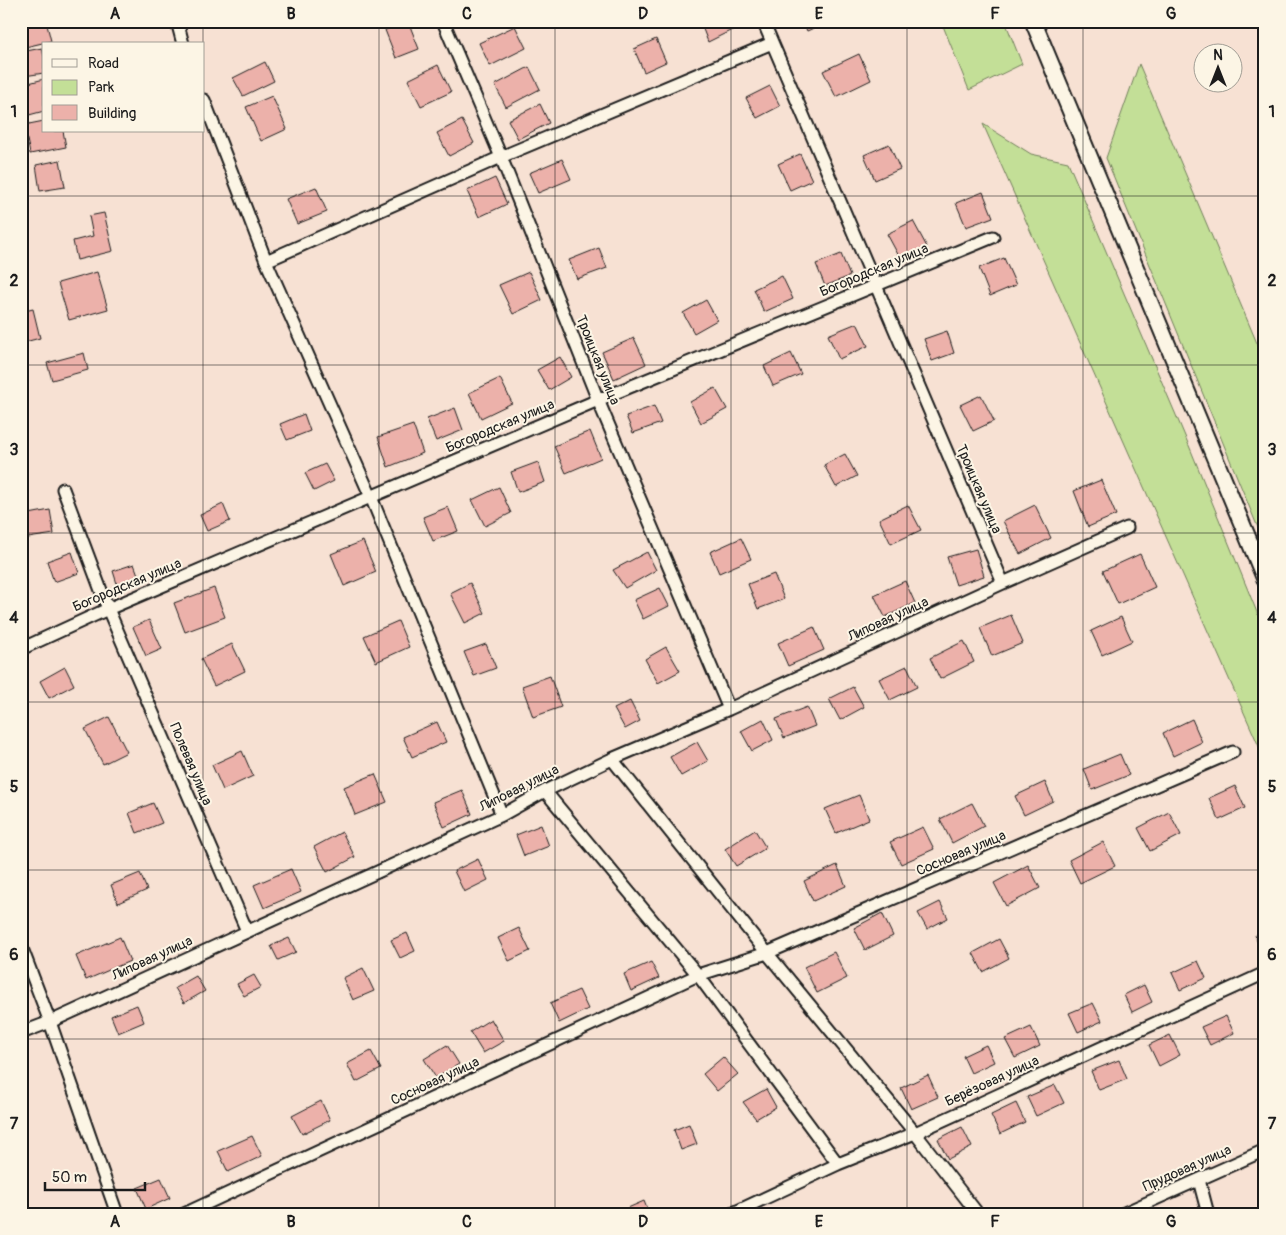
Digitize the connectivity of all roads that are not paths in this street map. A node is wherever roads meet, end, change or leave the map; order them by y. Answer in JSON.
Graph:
{"nodes":[{"id":1,"x":177,"y":21,"type":"edge"},
{"id":2,"x":443,"y":21,"type":"edge"},
{"id":3,"x":763,"y":21,"type":"edge"},
{"id":4,"x":1033,"y":21,"type":"edge"},
{"id":5,"x":182,"y":42,"type":"edge"},
{"id":6,"x":772,"y":43,"type":"junction"},
{"id":7,"x":205,"y":103,"type":"edge"},
{"id":8,"x":500,"y":157,"type":"junction"},
{"id":9,"x":993,"y":237,"type":"dead end"},
{"id":10,"x":266,"y":261,"type":"junction"},
{"id":11,"x":876,"y":286,"type":"junction"},
{"id":12,"x":598,"y":400,"type":"junction"},
{"id":13,"x":62,"y":489,"type":"dead end"},
{"id":14,"x":371,"y":497,"type":"junction"},
{"id":15,"x":1127,"y":528,"type":"dead end"},
{"id":16,"x":1265,"y":579,"type":"edge"},
{"id":17,"x":1003,"y":583,"type":"junction"},
{"id":18,"x":108,"y":609,"type":"junction"},
{"id":19,"x":21,"y":649,"type":"edge"},
{"id":20,"x":729,"y":709,"type":"junction"},
{"id":21,"x":1233,"y":752,"type":"dead end"},
{"id":22,"x":612,"y":759,"type":"junction"},
{"id":23,"x":545,"y":791,"type":"junction"},
{"id":24,"x":502,"y":815,"type":"junction"},
{"id":25,"x":247,"y":931,"type":"junction"},
{"id":26,"x":21,"y":946,"type":"edge"},
{"id":27,"x":767,"y":953,"type":"junction"},
{"id":28,"x":1265,"y":973,"type":"edge"},
{"id":29,"x":698,"y":975,"type":"junction"},
{"id":30,"x":50,"y":1022,"type":"junction"},
{"id":31,"x":21,"y":1033,"type":"edge"},
{"id":32,"x":915,"y":1133,"type":"junction"},
{"id":33,"x":1265,"y":1150,"type":"edge"},
{"id":34,"x":838,"y":1164,"type":"junction"},
{"id":35,"x":1199,"y":1180,"type":"junction"},
{"id":36,"x":117,"y":1214,"type":"edge"},
{"id":37,"x":184,"y":1214,"type":"edge"},
{"id":38,"x":731,"y":1214,"type":"edge"},
{"id":39,"x":978,"y":1214,"type":"edge"},
{"id":40,"x":1122,"y":1214,"type":"edge"},
{"id":41,"x":1208,"y":1214,"type":"edge"}],
"edges":[{"from":1,"to":5,"type":"street"},
{"from":2,"to":8,"type":"street","name":"Троицкая улица"},
{"from":3,"to":6,"type":"street","name":"Троицкая улица"},
{"from":4,"to":16,"type":"street"},
{"from":6,"to":8,"type":"street"},
{"from":6,"to":11,"type":"street","name":"Троицкая улица"},
{"from":7,"to":10,"type":"street"},
{"from":8,"to":10,"type":"street"},
{"from":8,"to":12,"type":"street","name":"Троицкая улица"},
{"from":9,"to":11,"type":"street","name":"Богородская улица"},
{"from":10,"to":14,"type":"street"},
{"from":11,"to":12,"type":"street","name":"Богородская улица"},
{"from":11,"to":17,"type":"street","name":"Троицкая улица"},
{"from":12,"to":14,"type":"street","name":"Богородская улица"},
{"from":12,"to":20,"type":"street","name":"Троицкая улица"},
{"from":13,"to":18,"type":"street","name":"Полевая улица"},
{"from":14,"to":18,"type":"street","name":"Богородская улица"},
{"from":14,"to":24,"type":"street"},
{"from":15,"to":17,"type":"street","name":"Липовая улица"},
{"from":17,"to":20,"type":"street","name":"Липовая улица"},
{"from":18,"to":19,"type":"street","name":"Богородская улица"},
{"from":18,"to":25,"type":"street","name":"Полевая улица"},
{"from":20,"to":22,"type":"street","name":"Липовая улица"},
{"from":21,"to":27,"type":"street","name":"Сосновая улица"},
{"from":22,"to":23,"type":"street","name":"Липовая улица"},
{"from":22,"to":27,"type":"street"},
{"from":23,"to":24,"type":"street","name":"Липовая улица"},
{"from":23,"to":29,"type":"street"},
{"from":24,"to":25,"type":"street","name":"Липовая улица"},
{"from":25,"to":30,"type":"street","name":"Липовая улица"},
{"from":26,"to":30,"type":"street"},
{"from":27,"to":29,"type":"street","name":"Сосновая улица"},
{"from":27,"to":32,"type":"street"},
{"from":28,"to":32,"type":"street","name":"Берёзовая улица"},
{"from":29,"to":34,"type":"street"},
{"from":29,"to":37,"type":"street","name":"Сосновая улица"},
{"from":30,"to":31,"type":"street","name":"Липовая улица"},
{"from":30,"to":36,"type":"street"},
{"from":32,"to":34,"type":"street","name":"Берёзовая улица"},
{"from":32,"to":39,"type":"street"},
{"from":33,"to":35,"type":"street","name":"Прудовая улица"},
{"from":34,"to":38,"type":"street","name":"Берёзовая улица"},
{"from":35,"to":40,"type":"street","name":"Прудовая улица"},
{"from":35,"to":41,"type":"street"}]}
